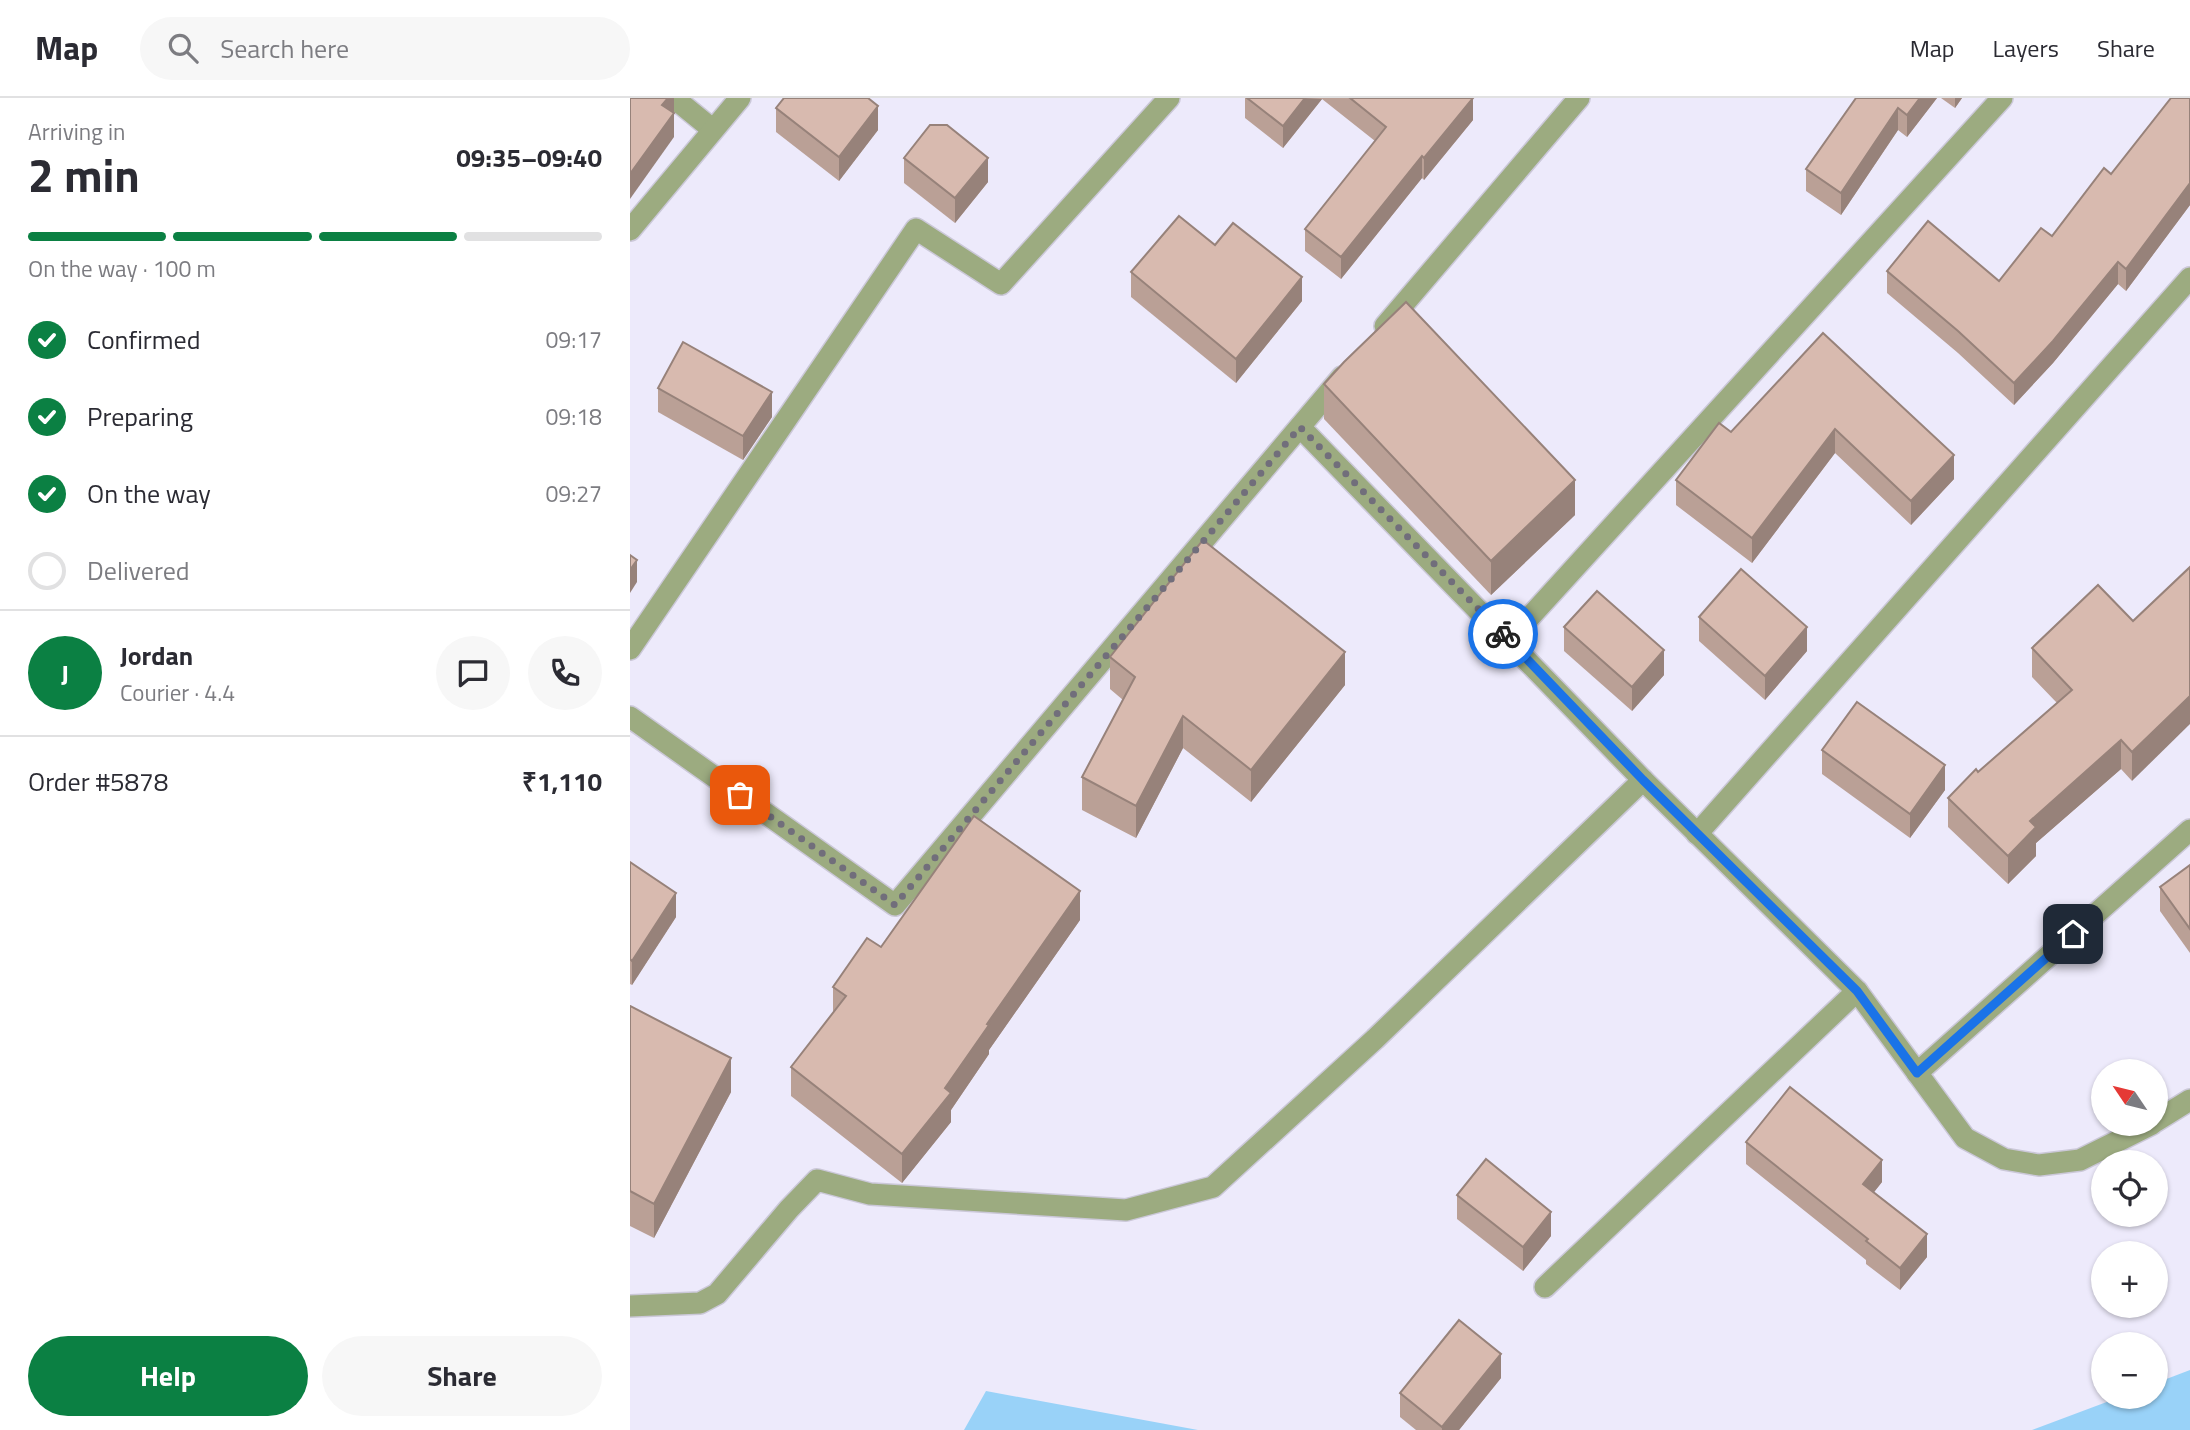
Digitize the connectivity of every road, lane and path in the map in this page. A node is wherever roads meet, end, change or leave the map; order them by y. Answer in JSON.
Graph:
{"nodes":[{"id":1,"x":674,"y":98,"type":"edge"},
{"id":2,"x":740,"y":98,"type":"edge"},
{"id":3,"x":1169,"y":98,"type":"edge"},
{"id":4,"x":1579,"y":98,"type":"edge"},
{"id":5,"x":2002,"y":98,"type":"edge"},
{"id":6,"x":712,"y":129,"type":"junction"},
{"id":7,"x":630,"y":230,"type":"edge"},
{"id":8,"x":2190,"y":278,"type":"edge"},
{"id":9,"x":1372,"y":342,"type":"edge"},
{"id":10,"x":1354,"y":363,"type":"edge"},
{"id":11,"x":1300,"y":427,"type":"junction"},
{"id":12,"x":1509,"y":640,"type":"junction"},
{"id":13,"x":630,"y":649,"type":"edge"},
{"id":14,"x":630,"y":717,"type":"edge"},
{"id":15,"x":1643,"y":780,"type":"junction"},
{"id":16,"x":2190,"y":830,"type":"edge"},
{"id":17,"x":1697,"y":834,"type":"junction"},
{"id":18,"x":1857,"y":991,"type":"junction"},
{"id":19,"x":1917,"y":1073,"type":"junction"},
{"id":20,"x":2190,"y":1100,"type":"edge"},
{"id":21,"x":2168,"y":1113,"type":"edge"},
{"id":22,"x":2127,"y":1136,"type":"edge"},
{"id":23,"x":1545,"y":1287,"type":"dead end"},
{"id":24,"x":630,"y":1306,"type":"edge"}],
"edges":[{"from":1,"to":6,"type":"street"},
{"from":2,"to":6,"type":"street"},
{"from":3,"to":13,"type":"street"},
{"from":4,"to":9,"type":"street"},
{"from":5,"to":12,"type":"street"},
{"from":6,"to":7,"type":"street"},
{"from":8,"to":17,"type":"street"},
{"from":10,"to":11,"type":"street"},
{"from":11,"to":12,"type":"street"},
{"from":11,"to":14,"type":"street"},
{"from":12,"to":15,"type":"street"},
{"from":15,"to":17,"type":"street"},
{"from":15,"to":24,"type":"street"},
{"from":16,"to":19,"type":"street"},
{"from":17,"to":18,"type":"street"},
{"from":18,"to":19,"type":"street"},
{"from":18,"to":23,"type":"street"},
{"from":19,"to":22,"type":"street"},
{"from":20,"to":21,"type":"street"}]}
